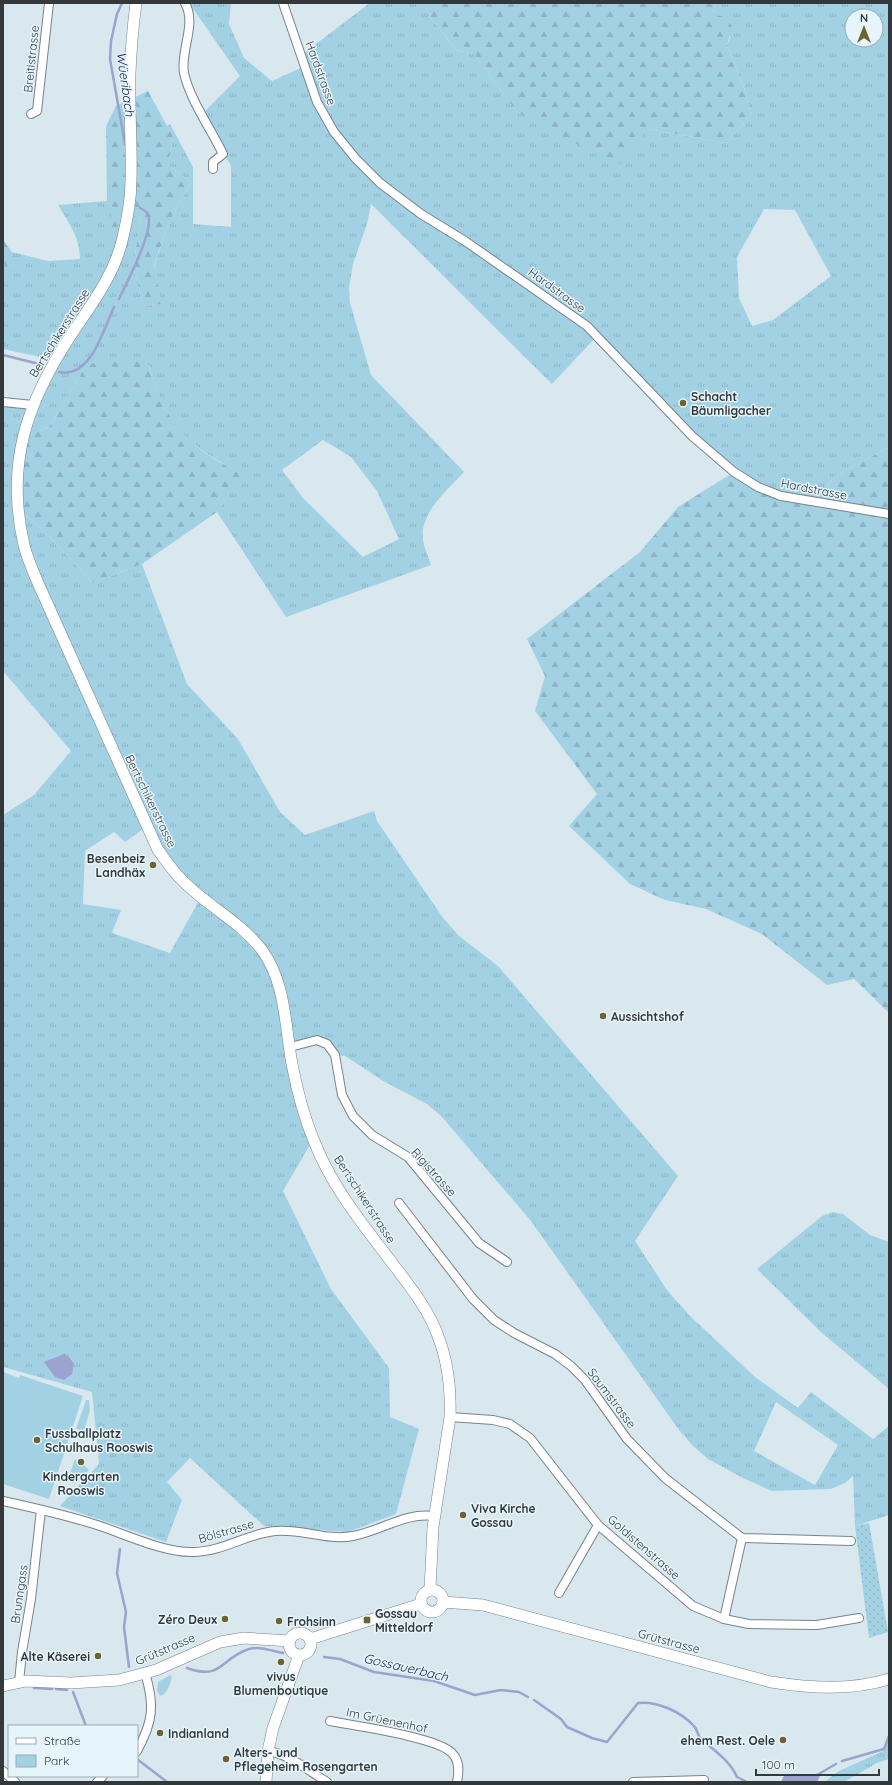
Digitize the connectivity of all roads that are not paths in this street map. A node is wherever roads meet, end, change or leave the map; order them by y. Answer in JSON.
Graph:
{"nodes":[{"id":1,"x":48,"y":3,"type":"edge"},
{"id":2,"x":136,"y":3,"type":"edge"},
{"id":3,"x":185,"y":3,"type":"edge"},
{"id":4,"x":283,"y":3,"type":"edge"},
{"id":5,"x":31,"y":114,"type":"dead end"},
{"id":6,"x":213,"y":170,"type":"dead end"},
{"id":7,"x":3,"y":402,"type":"edge"},
{"id":8,"x":33,"y":405,"type":"junction"},
{"id":9,"x":889,"y":514,"type":"edge"},
{"id":10,"x":290,"y":1047,"type":"junction"},
{"id":11,"x":400,"y":1203,"type":"dead end"},
{"id":12,"x":507,"y":1262,"type":"dead end"},
{"id":13,"x":450,"y":1417,"type":"junction"},
{"id":14,"x":3,"y":1502,"type":"edge"},
{"id":15,"x":41,"y":1510,"type":"junction"},
{"id":16,"x":434,"y":1516,"type":"junction"},
{"id":17,"x":598,"y":1525,"type":"junction"},
{"id":18,"x":742,"y":1538,"type":"junction"},
{"id":19,"x":851,"y":1541,"type":"dead end"},
{"id":20,"x":430,"y":1590,"type":"junction"},
{"id":21,"x":559,"y":1593,"type":"dead end"},
{"id":22,"x":443,"y":1602,"type":"junction"},
{"id":23,"x":420,"y":1604,"type":"junction"},
{"id":24,"x":859,"y":1618,"type":"dead end"},
{"id":25,"x":724,"y":1619,"type":"junction"},
{"id":26,"x":310,"y":1639,"type":"junction"},
{"id":27,"x":290,"y":1641,"type":"junction"},
{"id":28,"x":299,"y":1654,"type":"junction"},
{"id":29,"x":145,"y":1673,"type":"junction"},
{"id":30,"x":889,"y":1679,"type":"edge"},
{"id":31,"x":19,"y":1682,"type":"junction"},
{"id":32,"x":3,"y":1686,"type":"edge"},
{"id":33,"x":330,"y":1721,"type":"dead end"},
{"id":34,"x":138,"y":1747,"type":"edge"},
{"id":35,"x":268,"y":1751,"type":"junction"},
{"id":36,"x":704,"y":1780,"type":"dead end"},
{"id":37,"x":266,"y":1782,"type":"edge"},
{"id":38,"x":327,"y":1782,"type":"edge"},
{"id":39,"x":457,"y":1782,"type":"edge"},
{"id":40,"x":633,"y":1782,"type":"edge"}],
"edges":[{"from":1,"to":5,"type":"street","name":"Breitistrasse"},
{"from":2,"to":8,"type":"street","name":"Bertschikerstrasse"},
{"from":3,"to":6,"type":"street"},
{"from":4,"to":9,"type":"street","name":"Hardstrasse"},
{"from":7,"to":8,"type":"street"},
{"from":8,"to":10,"type":"street","name":"Bertschikerstrasse"},
{"from":10,"to":12,"type":"street","name":"Rigistrasse"},
{"from":10,"to":13,"type":"street","name":"Bertschikerstrasse"},
{"from":11,"to":18,"type":"street","name":"Saumstrasse"},
{"from":13,"to":16,"type":"street","name":"Bertschikerstrasse"},
{"from":13,"to":17,"type":"street","name":"Goldistenstrasse"},
{"from":14,"to":15,"type":"street","name":"Bölstrasse"},
{"from":15,"to":16,"type":"street","name":"Bölstrasse"},
{"from":15,"to":31,"type":"street","name":"Brunngass"},
{"from":16,"to":20,"type":"street","name":"Bertschikerstrasse"},
{"from":17,"to":21,"type":"street"},
{"from":17,"to":25,"type":"street","name":"Goldistenstrasse"},
{"from":18,"to":19,"type":"street"},
{"from":18,"to":25,"type":"street"},
{"from":20,"to":22,"type":"street"},
{"from":20,"to":23,"type":"street"},
{"from":22,"to":23,"type":"street"},
{"from":22,"to":30,"type":"street","name":"Grütstrasse"},
{"from":23,"to":26,"type":"street"},
{"from":24,"to":25,"type":"street","name":"Goldistenstrasse"},
{"from":26,"to":27,"type":"street"},
{"from":26,"to":28,"type":"street"},
{"from":27,"to":28,"type":"street"},
{"from":27,"to":29,"type":"street","name":"Grütstrasse"},
{"from":28,"to":35,"type":"street"},
{"from":29,"to":31,"type":"street","name":"Grütstrasse"},
{"from":29,"to":34,"type":"street"},
{"from":31,"to":32,"type":"street","name":"Grütstrasse"},
{"from":33,"to":39,"type":"street","name":"Im Grüenenhof"},
{"from":35,"to":37,"type":"street"},
{"from":35,"to":38,"type":"street"},
{"from":36,"to":40,"type":"street"}]}
